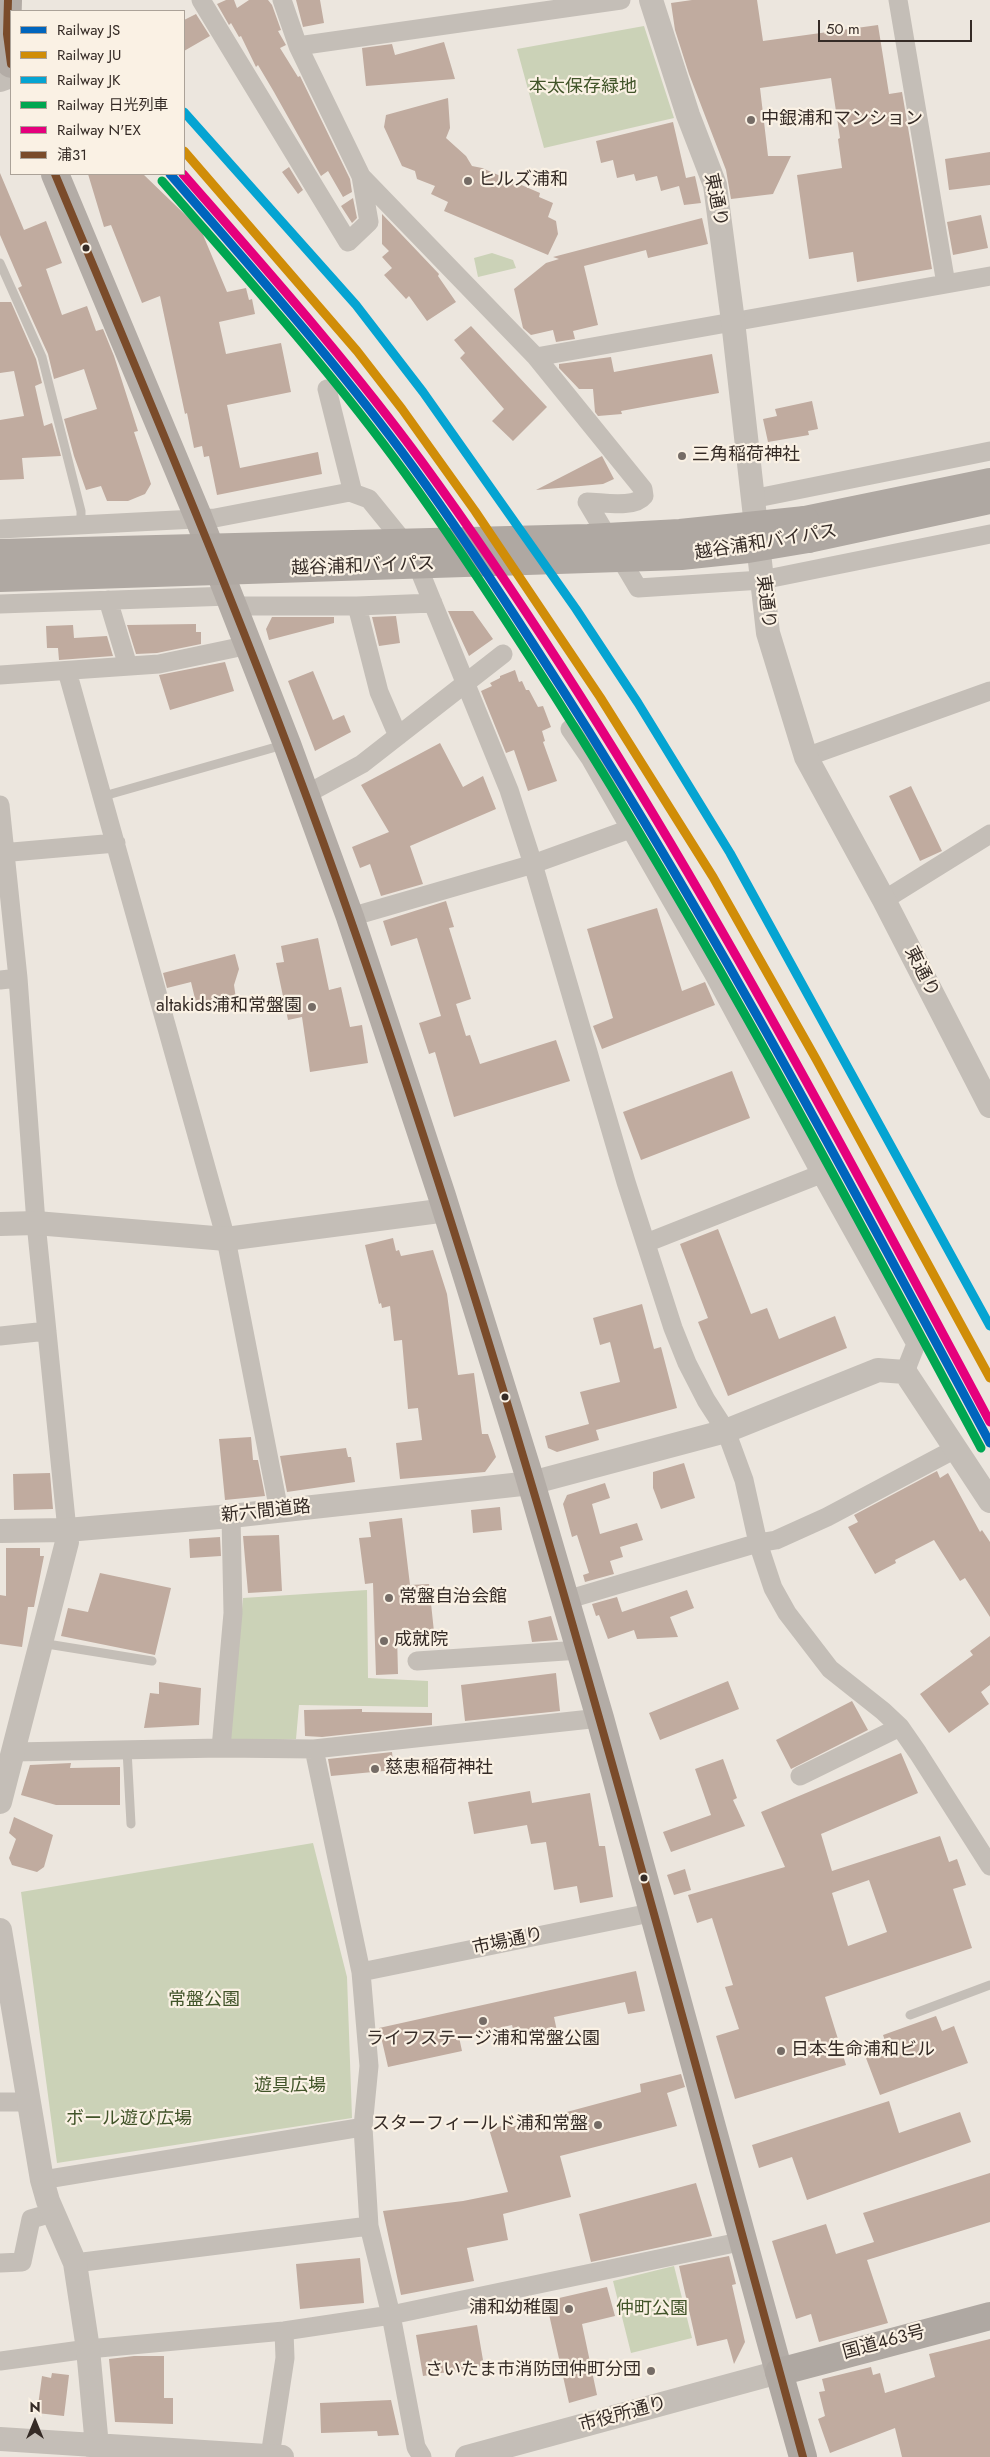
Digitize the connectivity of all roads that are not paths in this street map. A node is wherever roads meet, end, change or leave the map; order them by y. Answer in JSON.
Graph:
{"nodes":[{"id":1,"x":201,"y":0,"type":"edge"},
{"id":2,"x":282,"y":0,"type":"edge"},
{"id":3,"x":622,"y":0,"type":"edge"},
{"id":4,"x":651,"y":0,"type":"edge"},
{"id":5,"x":898,"y":0,"type":"edge"},
{"id":6,"x":6,"y":13,"type":"edge"},
{"id":7,"x":298,"y":46,"type":"junction"},
{"id":8,"x":10,"y":54,"type":"edge"},
{"id":9,"x":55,"y":175,"type":"edge"},
{"id":10,"x":361,"y":176,"type":"junction"},
{"id":11,"x":0,"y":262,"type":"edge"},
{"id":12,"x":990,"y":276,"type":"edge"},
{"id":13,"x":946,"y":284,"type":"junction"},
{"id":14,"x":733,"y":320,"type":"junction"},
{"id":15,"x":536,"y":357,"type":"junction"},
{"id":16,"x":327,"y":390,"type":"dead end"},
{"id":17,"x":990,"y":451,"type":"edge"},
{"id":18,"x":990,"y":482,"type":"edge"},
{"id":19,"x":353,"y":493,"type":"junction"},
{"id":20,"x":752,"y":499,"type":"junction"},
{"id":21,"x":990,"y":500,"type":"edge"},
{"id":22,"x":199,"y":519,"type":"junction"},
{"id":23,"x":81,"y":526,"type":"junction"},
{"id":24,"x":0,"y":529,"type":"edge"},
{"id":25,"x":990,"y":534,"type":"edge"},
{"id":26,"x":0,"y":553,"type":"edge"},
{"id":27,"x":0,"y":578,"type":"edge"},
{"id":28,"x":762,"y":580,"type":"junction"},
{"id":29,"x":108,"y":600,"type":"junction"},
{"id":30,"x":232,"y":601,"type":"junction"},
{"id":31,"x":433,"y":603,"type":"junction"},
{"id":32,"x":0,"y":604,"type":"edge"},
{"id":33,"x":357,"y":606,"type":"junction"},
{"id":34,"x":249,"y":646,"type":"junction"},
{"id":35,"x":503,"y":654,"type":"dead end"},
{"id":36,"x":128,"y":666,"type":"junction"},
{"id":37,"x":68,"y":671,"type":"junction"},
{"id":38,"x":0,"y":675,"type":"edge"},
{"id":39,"x":464,"y":684,"type":"junction"},
{"id":40,"x":990,"y":691,"type":"edge"},
{"id":41,"x":570,"y":729,"type":"dead end"},
{"id":42,"x":398,"y":736,"type":"junction"},
{"id":43,"x":287,"y":744,"type":"junction"},
{"id":44,"x":806,"y":757,"type":"junction"},
{"id":45,"x":110,"y":794,"type":"dead end"},
{"id":46,"x":305,"y":795,"type":"junction"},
{"id":47,"x":0,"y":804,"type":"edge"},
{"id":48,"x":630,"y":829,"type":"junction"},
{"id":49,"x":990,"y":834,"type":"edge"},
{"id":50,"x":116,"y":843,"type":"junction"},
{"id":51,"x":3,"y":852,"type":"edge"},
{"id":52,"x":533,"y":864,"type":"junction"},
{"id":53,"x":884,"y":900,"type":"junction"},
{"id":54,"x":350,"y":918,"type":"junction"},
{"id":55,"x":9,"y":979,"type":"edge"},
{"id":56,"x":989,"y":1099,"type":"edge"},
{"id":57,"x":821,"y":1174,"type":"junction"},
{"id":58,"x":447,"y":1210,"type":"junction"},
{"id":59,"x":36,"y":1223,"type":"junction"},
{"id":60,"x":0,"y":1224,"type":"edge"},
{"id":61,"x":226,"y":1239,"type":"junction"},
{"id":62,"x":646,"y":1243,"type":"junction"},
{"id":63,"x":48,"y":1332,"type":"junction"},
{"id":64,"x":0,"y":1336,"type":"edge"},
{"id":65,"x":905,"y":1372,"type":"junction"},
{"id":66,"x":726,"y":1431,"type":"junction"},
{"id":67,"x":955,"y":1448,"type":"junction"},
{"id":68,"x":531,"y":1483,"type":"junction"},
{"id":69,"x":990,"y":1501,"type":"edge"},
{"id":70,"x":279,"y":1511,"type":"junction"},
{"id":71,"x":231,"y":1516,"type":"junction"},
{"id":72,"x":67,"y":1530,"type":"junction"},
{"id":73,"x":0,"y":1531,"type":"edge"},
{"id":74,"x":758,"y":1543,"type":"junction"},
{"id":75,"x":566,"y":1600,"type":"junction"},
{"id":76,"x":41,"y":1644,"type":"junction"},
{"id":77,"x":580,"y":1650,"type":"junction"},
{"id":78,"x":417,"y":1660,"type":"dead end"},
{"id":79,"x":152,"y":1661,"type":"dead end"},
{"id":80,"x":600,"y":1718,"type":"junction"},
{"id":81,"x":900,"y":1727,"type":"junction"},
{"id":82,"x":221,"y":1748,"type":"junction"},
{"id":83,"x":314,"y":1749,"type":"junction"},
{"id":84,"x":128,"y":1750,"type":"junction"},
{"id":85,"x":13,"y":1752,"type":"junction"},
{"id":86,"x":800,"y":1776,"type":"dead end"},
{"id":87,"x":2,"y":1788,"type":"edge"},
{"id":88,"x":130,"y":1824,"type":"dead end"},
{"id":89,"x":990,"y":1866,"type":"edge"},
{"id":90,"x":654,"y":1912,"type":"junction"},
{"id":91,"x":0,"y":1930,"type":"edge"},
{"id":92,"x":361,"y":1972,"type":"junction"},
{"id":93,"x":990,"y":1985,"type":"edge"},
{"id":94,"x":910,"y":2015,"type":"dead end"},
{"id":95,"x":0,"y":2102,"type":"edge"},
{"id":96,"x":28,"y":2102,"type":"junction"},
{"id":97,"x":363,"y":2127,"type":"junction"},
{"id":98,"x":42,"y":2180,"type":"junction"},
{"id":99,"x":52,"y":2213,"type":"junction"},
{"id":100,"x":370,"y":2226,"type":"junction"},
{"id":101,"x":744,"y":2241,"type":"junction"},
{"id":102,"x":0,"y":2263,"type":"edge"},
{"id":103,"x":75,"y":2263,"type":"junction"},
{"id":104,"x":391,"y":2315,"type":"junction"},
{"id":105,"x":990,"y":2316,"type":"edge"},
{"id":106,"x":284,"y":2331,"type":"junction"},
{"id":107,"x":88,"y":2349,"type":"junction"},
{"id":108,"x":0,"y":2361,"type":"edge"},
{"id":109,"x":779,"y":2372,"type":"junction"},
{"id":110,"x":0,"y":2440,"type":"edge"},
{"id":111,"x":98,"y":2451,"type":"edge"},
{"id":112,"x":270,"y":2456,"type":"edge"},
{"id":113,"x":282,"y":2457,"type":"edge"},
{"id":114,"x":422,"y":2457,"type":"edge"},
{"id":115,"x":467,"y":2457,"type":"edge"},
{"id":116,"x":803,"y":2457,"type":"edge"}],
"edges":[{"from":1,"to":10,"type":"street"},
{"from":2,"to":7,"type":"street"},
{"from":3,"to":7,"type":"street"},
{"from":4,"to":14,"type":"street","name":"東通り"},
{"from":5,"to":13,"type":"street"},
{"from":6,"to":8,"type":"main road"},
{"from":7,"to":10,"type":"street"},
{"from":9,"to":22,"type":"main road"},
{"from":10,"to":15,"type":"street"},
{"from":11,"to":23,"type":"lane"},
{"from":12,"to":13,"type":"street"},
{"from":13,"to":14,"type":"street"},
{"from":14,"to":15,"type":"street"},
{"from":14,"to":20,"type":"street","name":"東通り"},
{"from":15,"to":28,"type":"street"},
{"from":16,"to":19,"type":"street"},
{"from":17,"to":20,"type":"street"},
{"from":18,"to":26,"type":"highway","name":"越谷浦和バイパス","bridge":true},
{"from":19,"to":22,"type":"street"},
{"from":19,"to":31,"type":"street"},
{"from":20,"to":28,"type":"street","name":"東通り"},
{"from":21,"to":27,"type":"highway","name":"越谷浦和バイパス","bridge":true},
{"from":22,"to":23,"type":"street"},
{"from":22,"to":30,"type":"main road"},
{"from":23,"to":24,"type":"street"},
{"from":25,"to":28,"type":"street"},
{"from":28,"to":44,"type":"street","name":"東通り"},
{"from":29,"to":30,"type":"street"},
{"from":29,"to":32,"type":"street"},
{"from":29,"to":36,"type":"street"},
{"from":30,"to":33,"type":"street"},
{"from":30,"to":34,"type":"main road"},
{"from":31,"to":33,"type":"street"},
{"from":31,"to":39,"type":"street"},
{"from":33,"to":42,"type":"street"},
{"from":34,"to":36,"type":"street"},
{"from":34,"to":43,"type":"main road"},
{"from":35,"to":39,"type":"street"},
{"from":36,"to":37,"type":"street"},
{"from":37,"to":38,"type":"street"},
{"from":37,"to":50,"type":"street"},
{"from":39,"to":42,"type":"street"},
{"from":39,"to":52,"type":"street"},
{"from":40,"to":44,"type":"street"},
{"from":41,"to":48,"type":"street"},
{"from":42,"to":46,"type":"street"},
{"from":43,"to":45,"type":"lane"},
{"from":43,"to":46,"type":"main road"},
{"from":44,"to":53,"type":"street","name":"東通り"},
{"from":46,"to":54,"type":"main road"},
{"from":47,"to":51,"type":"street"},
{"from":48,"to":52,"type":"street"},
{"from":48,"to":57,"type":"street"},
{"from":49,"to":53,"type":"street"},
{"from":50,"to":51,"type":"street"},
{"from":50,"to":61,"type":"street"},
{"from":51,"to":55,"type":"street"},
{"from":52,"to":54,"type":"street"},
{"from":52,"to":62,"type":"street"},
{"from":53,"to":56,"type":"street","name":"東通り"},
{"from":54,"to":58,"type":"main road"},
{"from":55,"to":59,"type":"street"},
{"from":57,"to":62,"type":"street"},
{"from":57,"to":65,"type":"street"},
{"from":58,"to":61,"type":"street"},
{"from":58,"to":68,"type":"main road"},
{"from":59,"to":60,"type":"street"},
{"from":59,"to":61,"type":"street"},
{"from":59,"to":63,"type":"street"},
{"from":61,"to":70,"type":"street"},
{"from":62,"to":66,"type":"street"},
{"from":63,"to":64,"type":"street"},
{"from":63,"to":72,"type":"street"},
{"from":65,"to":66,"type":"street","name":"新六間道路"},
{"from":65,"to":67,"type":"street"},
{"from":66,"to":68,"type":"street","name":"新六間道路"},
{"from":66,"to":74,"type":"street"},
{"from":67,"to":69,"type":"street"},
{"from":67,"to":74,"type":"street"},
{"from":68,"to":70,"type":"street","name":"新六間道路"},
{"from":68,"to":75,"type":"main road"},
{"from":70,"to":71,"type":"street","name":"新六間道路"},
{"from":71,"to":72,"type":"street","name":"新六間道路"},
{"from":71,"to":82,"type":"street"},
{"from":72,"to":73,"type":"street","name":"新六間道路"},
{"from":72,"to":76,"type":"street"},
{"from":74,"to":75,"type":"street"},
{"from":74,"to":81,"type":"street"},
{"from":75,"to":77,"type":"main road"},
{"from":76,"to":79,"type":"lane"},
{"from":76,"to":85,"type":"street"},
{"from":77,"to":78,"type":"street"},
{"from":77,"to":80,"type":"main road"},
{"from":80,"to":83,"type":"street"},
{"from":80,"to":90,"type":"main road"},
{"from":81,"to":86,"type":"street"},
{"from":81,"to":89,"type":"street"},
{"from":82,"to":83,"type":"street"},
{"from":82,"to":84,"type":"street"},
{"from":83,"to":92,"type":"street"},
{"from":84,"to":85,"type":"street"},
{"from":84,"to":88,"type":"lane"},
{"from":85,"to":87,"type":"street"},
{"from":90,"to":92,"type":"street","name":"市場通り"},
{"from":90,"to":101,"type":"main road"},
{"from":91,"to":96,"type":"street"},
{"from":92,"to":97,"type":"street"},
{"from":93,"to":94,"type":"lane"},
{"from":95,"to":96,"type":"street"},
{"from":96,"to":98,"type":"street"},
{"from":97,"to":98,"type":"street"},
{"from":97,"to":100,"type":"street"},
{"from":98,"to":99,"type":"street"},
{"from":99,"to":102,"type":"street"},
{"from":99,"to":103,"type":"street"},
{"from":100,"to":103,"type":"street"},
{"from":100,"to":104,"type":"street"},
{"from":101,"to":104,"type":"street"},
{"from":101,"to":109,"type":"main road"},
{"from":103,"to":107,"type":"street"},
{"from":104,"to":106,"type":"street"},
{"from":104,"to":114,"type":"street"},
{"from":105,"to":109,"type":"highway","name":"国道463号"},
{"from":106,"to":107,"type":"street"},
{"from":106,"to":112,"type":"street"},
{"from":107,"to":108,"type":"street"},
{"from":107,"to":111,"type":"street"},
{"from":109,"to":115,"type":"street","name":"市役所通り"},
{"from":109,"to":116,"type":"highway"},
{"from":110,"to":111,"type":"street"},
{"from":111,"to":112,"type":"street"},
{"from":112,"to":113,"type":"street"}]}
